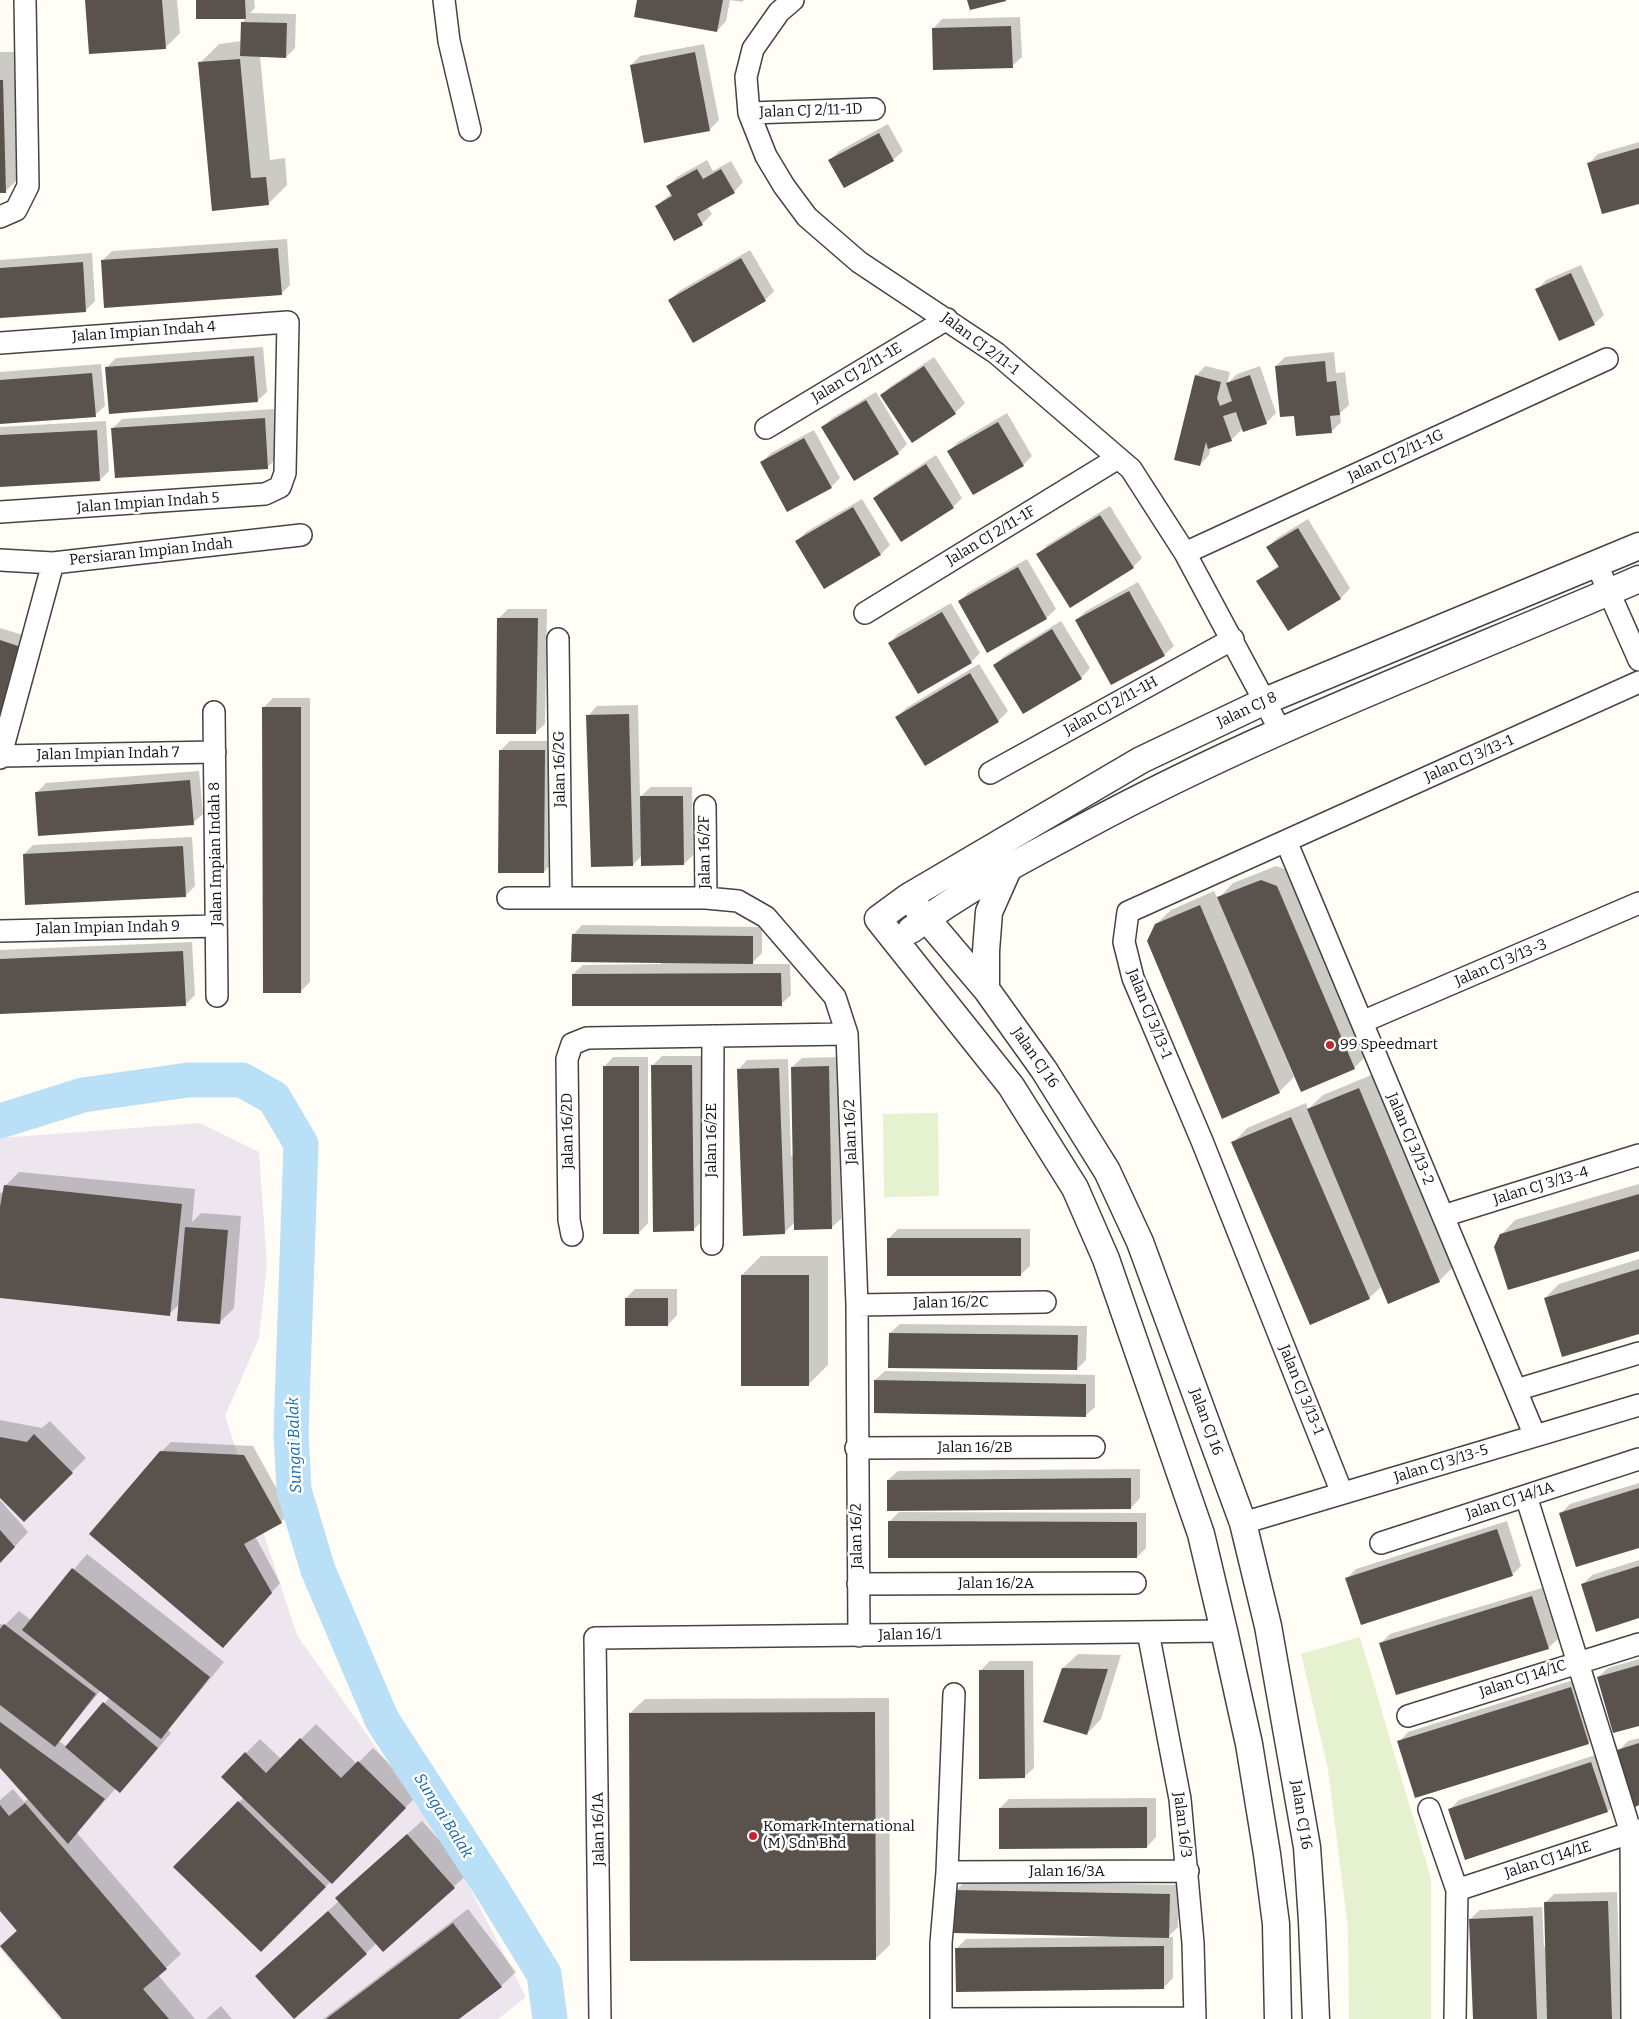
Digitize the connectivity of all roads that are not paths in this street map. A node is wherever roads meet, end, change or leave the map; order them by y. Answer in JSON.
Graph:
{"nodes":[{"id":1,"x":25,"y":0,"type":"edge"},
{"id":2,"x":444,"y":0,"type":"edge"},
{"id":3,"x":793,"y":0,"type":"edge"},
{"id":4,"x":874,"y":109,"type":"dead end"},
{"id":5,"x":749,"y":113,"type":"junction"},
{"id":6,"x":470,"y":130,"type":"dead end"},
{"id":7,"x":0,"y":217,"type":"edge"},
{"id":8,"x":947,"y":319,"type":"junction"},
{"id":9,"x":0,"y":343,"type":"edge"},
{"id":10,"x":1607,"y":359,"type":"dead end"},
{"id":11,"x":766,"y":428,"type":"dead end"},
{"id":12,"x":1118,"y":458,"type":"junction"},
{"id":13,"x":286,"y":473,"type":"joint"},
{"id":14,"x":0,"y":512,"type":"edge"},
{"id":15,"x":301,"y":535,"type":"dead end"},
{"id":16,"x":1639,"y":546,"type":"edge"},
{"id":17,"x":1185,"y":553,"type":"junction"},
{"id":18,"x":0,"y":560,"type":"edge"},
{"id":19,"x":53,"y":563,"type":"junction"},
{"id":20,"x":1597,"y":565,"type":"junction"},
{"id":21,"x":1639,"y":579,"type":"edge"},
{"id":22,"x":1609,"y":592,"type":"junction"},
{"id":23,"x":865,"y":613,"type":"dead end"},
{"id":24,"x":1634,"y":635,"type":"edge"},
{"id":25,"x":558,"y":639,"type":"dead end"},
{"id":26,"x":1232,"y":639,"type":"junction"},
{"id":27,"x":1639,"y":660,"type":"edge"},
{"id":28,"x":1639,"y":682,"type":"edge"},
{"id":29,"x":1265,"y":701,"type":"junction"},
{"id":30,"x":214,"y":712,"type":"dead end"},
{"id":31,"x":1280,"y":730,"type":"junction"},
{"id":32,"x":215,"y":752,"type":"junction"},
{"id":33,"x":0,"y":757,"type":"edge"},
{"id":34,"x":990,"y":773,"type":"dead end"},
{"id":35,"x":705,"y":806,"type":"dead end"},
{"id":36,"x":1286,"y":841,"type":"junction"},
{"id":37,"x":1008,"y":867,"type":"junction"},
{"id":38,"x":908,"y":897,"type":"junction"},
{"id":39,"x":508,"y":898,"type":"dead end"},
{"id":40,"x":561,"y":898,"type":"junction"},
{"id":41,"x":706,"y":898,"type":"junction"},
{"id":42,"x":1639,"y":903,"type":"edge"},
{"id":43,"x":925,"y":919,"type":"junction"},
{"id":44,"x":216,"y":926,"type":"junction"},
{"id":45,"x":0,"y":931,"type":"edge"},
{"id":46,"x":896,"y":941,"type":"junction"},
{"id":47,"x":986,"y":989,"type":"junction"},
{"id":48,"x":217,"y":996,"type":"dead end"},
{"id":49,"x":1362,"y":1022,"type":"junction"},
{"id":50,"x":847,"y":1034,"type":"junction"},
{"id":51,"x":713,"y":1036,"type":"junction"},
{"id":52,"x":1639,"y":1156,"type":"edge"},
{"id":53,"x":1443,"y":1216,"type":"junction"},
{"id":54,"x":572,"y":1235,"type":"dead end"},
{"id":55,"x":712,"y":1244,"type":"dead end"},
{"id":56,"x":1046,"y":1302,"type":"dead end"},
{"id":57,"x":857,"y":1305,"type":"junction"},
{"id":58,"x":1639,"y":1353,"type":"edge"},
{"id":59,"x":1516,"y":1390,"type":"junction"},
{"id":60,"x":1639,"y":1405,"type":"edge"},
{"id":61,"x":1534,"y":1436,"type":"junction"},
{"id":62,"x":1094,"y":1447,"type":"dead end"},
{"id":63,"x":856,"y":1448,"type":"junction"},
{"id":64,"x":1639,"y":1459,"type":"edge"},
{"id":65,"x":1342,"y":1493,"type":"junction"},
{"id":66,"x":1526,"y":1496,"type":"junction"},
{"id":67,"x":1243,"y":1523,"type":"junction"},
{"id":68,"x":1381,"y":1543,"type":"dead end"},
{"id":69,"x":1135,"y":1583,"type":"dead end"},
{"id":70,"x":858,"y":1584,"type":"junction"},
{"id":71,"x":1224,"y":1631,"type":"junction"},
{"id":72,"x":1148,"y":1632,"type":"junction"},
{"id":73,"x":859,"y":1636,"type":"junction"},
{"id":74,"x":595,"y":1638,"type":"joint"},
{"id":75,"x":1639,"y":1644,"type":"edge"},
{"id":76,"x":1576,"y":1662,"type":"junction"},
{"id":77,"x":954,"y":1694,"type":"dead end"},
{"id":78,"x":1408,"y":1716,"type":"dead end"},
{"id":79,"x":1429,"y":1809,"type":"dead end"},
{"id":80,"x":1635,"y":1832,"type":"edge"},
{"id":81,"x":1188,"y":1871,"type":"junction"},
{"id":82,"x":947,"y":1872,"type":"junction"},
{"id":83,"x":1457,"y":1890,"type":"junction"},
{"id":84,"x":600,"y":2019,"type":"edge"},
{"id":85,"x":941,"y":2019,"type":"edge"},
{"id":86,"x":1195,"y":2019,"type":"edge"},
{"id":87,"x":1278,"y":2019,"type":"edge"},
{"id":88,"x":1316,"y":2019,"type":"edge"},
{"id":89,"x":1455,"y":2019,"type":"edge"},
{"id":90,"x":1632,"y":2019,"type":"edge"}],
"edges":[{"from":1,"to":7,"type":"street"},
{"from":2,"to":6,"type":"street"},
{"from":3,"to":5,"type":"street","name":"Jalan CJ 2/11-1"},
{"from":4,"to":5,"type":"street","name":"Jalan CJ 2/11-1D"},
{"from":5,"to":8,"type":"street","name":"Jalan CJ 2/11-1"},
{"from":8,"to":11,"type":"street","name":"Jalan CJ 2/11-1E"},
{"from":8,"to":12,"type":"street","name":"Jalan CJ 2/11-1"},
{"from":9,"to":13,"type":"street","name":"Jalan Impian Indah 4"},
{"from":10,"to":17,"type":"street","name":"Jalan CJ 2/11-1G"},
{"from":12,"to":17,"type":"street","name":"Jalan CJ 2/11-1"},
{"from":12,"to":23,"type":"street","name":"Jalan CJ 2/11-1F"},
{"from":13,"to":14,"type":"street","name":"Jalan Impian Indah 5"},
{"from":15,"to":19,"type":"street","name":"Persiaran Impian Indah"},
{"from":16,"to":20,"type":"street","name":"Jalan CJ 8"},
{"from":17,"to":26,"type":"street","name":"Jalan CJ 2/11-1"},
{"from":18,"to":19,"type":"street","name":"Persiaran Impian Indah"},
{"from":19,"to":33,"type":"street"},
{"from":20,"to":22,"type":"street"},
{"from":20,"to":29,"type":"street","name":"Jalan CJ 8"},
{"from":21,"to":22,"type":"street"},
{"from":22,"to":24,"type":"street"},
{"from":22,"to":31,"type":"street"},
{"from":24,"to":27,"type":"street"},
{"from":25,"to":40,"type":"street","name":"Jalan 16/2G"},
{"from":26,"to":29,"type":"street","name":"Jalan CJ 2/11-1"},
{"from":26,"to":34,"type":"street","name":"Jalan CJ 2/11-1H"},
{"from":28,"to":36,"type":"street","name":"Jalan CJ 3/13-1"},
{"from":29,"to":31,"type":"street","name":"Jalan CJ 2/11-1"},
{"from":29,"to":38,"type":"street","name":"Jalan CJ 8"},
{"from":30,"to":32,"type":"street","name":"Jalan Impian Indah 8"},
{"from":31,"to":37,"type":"street"},
{"from":32,"to":33,"type":"street","name":"Jalan Impian Indah 7"},
{"from":32,"to":44,"type":"street","name":"Jalan Impian Indah 8"},
{"from":35,"to":41,"type":"street","name":"Jalan 16/2F"},
{"from":36,"to":49,"type":"street","name":"Jalan CJ 3/13-2"},
{"from":36,"to":65,"type":"street","name":"Jalan CJ 3/13-1"},
{"from":37,"to":43,"type":"street"},
{"from":37,"to":47,"type":"street"},
{"from":38,"to":43,"type":"street","name":"Jalan CJ 16"},
{"from":38,"to":46,"type":"street","name":"Jalan CJ 8"},
{"from":39,"to":40,"type":"street","name":"Jalan 16/2"},
{"from":40,"to":41,"type":"street","name":"Jalan 16/2"},
{"from":41,"to":50,"type":"street","name":"Jalan 16/2"},
{"from":42,"to":49,"type":"street","name":"Jalan CJ 3/13-3"},
{"from":43,"to":46,"type":"street"},
{"from":43,"to":47,"type":"street","name":"Jalan CJ 16"},
{"from":44,"to":45,"type":"street","name":"Jalan Impian Indah 9"},
{"from":44,"to":48,"type":"street","name":"Jalan Impian Indah 8"},
{"from":46,"to":71,"type":"street"},
{"from":47,"to":67,"type":"street","name":"Jalan CJ 16"},
{"from":49,"to":53,"type":"street","name":"Jalan CJ 3/13-2"},
{"from":50,"to":51,"type":"street"},
{"from":50,"to":57,"type":"street","name":"Jalan 16/2"},
{"from":51,"to":54,"type":"street","name":"Jalan 16/2D"},
{"from":51,"to":55,"type":"street","name":"Jalan 16/2E"},
{"from":52,"to":53,"type":"street","name":"Jalan CJ 3/13-4"},
{"from":53,"to":59,"type":"street","name":"Jalan CJ 3/13-2"},
{"from":56,"to":57,"type":"street","name":"Jalan 16/2C"},
{"from":57,"to":63,"type":"street","name":"Jalan 16/2"},
{"from":58,"to":59,"type":"street"},
{"from":59,"to":61,"type":"street","name":"Jalan CJ 3/13-2"},
{"from":60,"to":61,"type":"street","name":"Jalan CJ 3/13-5"},
{"from":61,"to":65,"type":"street","name":"Jalan CJ 3/13-5"},
{"from":62,"to":63,"type":"street","name":"Jalan 16/2B"},
{"from":63,"to":70,"type":"street","name":"Jalan 16/2"},
{"from":64,"to":66,"type":"street","name":"Jalan CJ 14/1A"},
{"from":65,"to":67,"type":"street","name":"Jalan CJ 3/13-5"},
{"from":66,"to":68,"type":"street","name":"Jalan CJ 14/1A"},
{"from":66,"to":76,"type":"street"},
{"from":67,"to":88,"type":"street","name":"Jalan CJ 16"},
{"from":69,"to":70,"type":"street","name":"Jalan 16/2A"},
{"from":70,"to":73,"type":"street","name":"Jalan 16/2"},
{"from":71,"to":72,"type":"street","name":"Jalan 16/1"},
{"from":71,"to":87,"type":"street"},
{"from":72,"to":73,"type":"street","name":"Jalan 16/1"},
{"from":72,"to":81,"type":"street","name":"Jalan 16/3"},
{"from":73,"to":74,"type":"street","name":"Jalan 16/1"},
{"from":74,"to":84,"type":"street","name":"Jalan 16/1A"},
{"from":75,"to":76,"type":"street","name":"Jalan CJ 14/1C"},
{"from":76,"to":78,"type":"street","name":"Jalan CJ 14/1C"},
{"from":76,"to":80,"type":"street"},
{"from":77,"to":82,"type":"street"},
{"from":79,"to":83,"type":"street"},
{"from":80,"to":83,"type":"street","name":"Jalan CJ 14/1E"},
{"from":80,"to":90,"type":"street"},
{"from":81,"to":82,"type":"street","name":"Jalan 16/3A"},
{"from":81,"to":86,"type":"street","name":"Jalan 16/3"},
{"from":82,"to":85,"type":"street"},
{"from":83,"to":89,"type":"street"},
{"from":85,"to":86,"type":"street"}]}
